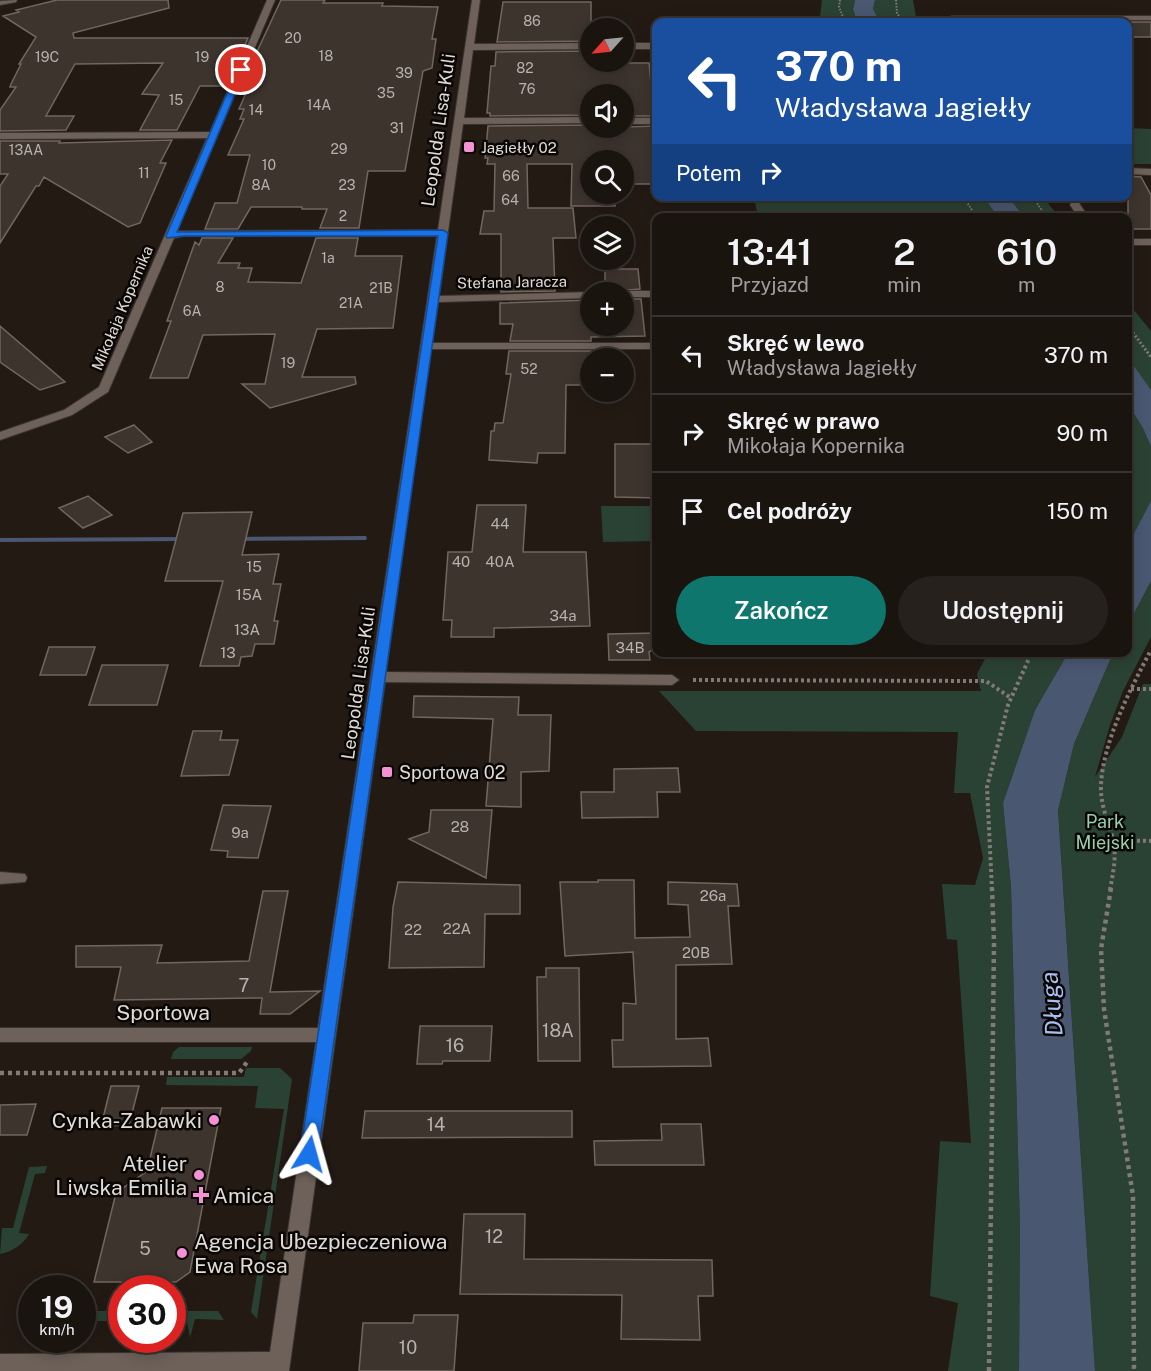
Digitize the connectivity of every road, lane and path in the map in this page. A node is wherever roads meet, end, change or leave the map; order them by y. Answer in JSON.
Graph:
{"nodes":[{"id":1,"x":13,"y":0,"type":"edge"},
{"id":2,"x":271,"y":0,"type":"edge"},
{"id":3,"x":476,"y":0,"type":"edge"},
{"id":4,"x":840,"y":0,"type":"edge"},
{"id":5,"x":896,"y":0,"type":"edge"},
{"id":6,"x":0,"y":3,"type":"edge"},
{"id":7,"x":843,"y":18,"type":"edge"},
{"id":8,"x":900,"y":18,"type":"edge"},
{"id":9,"x":952,"y":18,"type":"dead end"},
{"id":10,"x":1151,"y":18,"type":"edge"},
{"id":11,"x":580,"y":46,"type":"edge"},
{"id":12,"x":634,"y":46,"type":"edge"},
{"id":13,"x":652,"y":46,"type":"edge"},
{"id":14,"x":470,"y":47,"type":"junction"},
{"id":15,"x":580,"y":120,"type":"edge"},
{"id":16,"x":634,"y":120,"type":"edge"},
{"id":17,"x":652,"y":121,"type":"edge"},
{"id":18,"x":458,"y":124,"type":"junction"},
{"id":19,"x":477,"y":128,"type":"dead end"},
{"id":20,"x":213,"y":135,"type":"junction"},
{"id":21,"x":0,"y":136,"type":"edge"},
{"id":22,"x":1132,"y":171,"type":"edge"},
{"id":23,"x":1151,"y":172,"type":"edge"},
{"id":24,"x":1074,"y":205,"type":"dead end"},
{"id":25,"x":1080,"y":213,"type":"edge"},
{"id":26,"x":443,"y":233,"type":"junction"},
{"id":27,"x":170,"y":236,"type":"junction"},
{"id":28,"x":1132,"y":242,"type":"edge"},
{"id":29,"x":1151,"y":242,"type":"edge"},
{"id":30,"x":634,"y":294,"type":"edge"},
{"id":31,"x":652,"y":294,"type":"edge"},
{"id":32,"x":580,"y":295,"type":"edge"},
{"id":33,"x":433,"y":299,"type":"junction"},
{"id":34,"x":1132,"y":331,"type":"edge"},
{"id":35,"x":426,"y":346,"type":"junction"},
{"id":36,"x":652,"y":346,"type":"edge"},
{"id":37,"x":1151,"y":357,"type":"edge"},
{"id":38,"x":0,"y":436,"type":"edge"},
{"id":39,"x":1151,"y":650,"type":"edge"},
{"id":40,"x":1030,"y":657,"type":"edge"},
{"id":41,"x":378,"y":677,"type":"junction"},
{"id":42,"x":672,"y":680,"type":"joint"},
{"id":43,"x":1131,"y":689,"type":"junction"},
{"id":44,"x":1151,"y":689,"type":"edge"},
{"id":45,"x":1011,"y":698,"type":"junction"},
{"id":46,"x":1113,"y":840,"type":"junction"},
{"id":47,"x":1151,"y":841,"type":"edge"},
{"id":48,"x":0,"y":878,"type":"edge"},
{"id":49,"x":19,"y":878,"type":"dead end"},
{"id":50,"x":0,"y":1035,"type":"edge"},
{"id":51,"x":326,"y":1035,"type":"junction"},
{"id":52,"x":247,"y":1062,"type":"dead end"},
{"id":53,"x":0,"y":1073,"type":"edge"},
{"id":54,"x":0,"y":1364,"type":"edge"},
{"id":55,"x":279,"y":1366,"type":"edge"},
{"id":56,"x":989,"y":1371,"type":"edge"},
{"id":57,"x":1134,"y":1371,"type":"edge"}],
"edges":[{"from":1,"to":6,"type":"street"},
{"from":2,"to":20,"type":"street","name":"Mikołaja Kopernika"},
{"from":3,"to":14,"type":"street","name":"Leopolda Lisa-Kuli"},
{"from":4,"to":7,"type":"path"},
{"from":5,"to":8,"type":"path"},
{"from":9,"to":10,"type":"street"},
{"from":11,"to":14,"type":"street"},
{"from":12,"to":13,"type":"street"},
{"from":14,"to":18,"type":"street","name":"Leopolda Lisa-Kuli"},
{"from":15,"to":18,"type":"street"},
{"from":16,"to":17,"type":"street"},
{"from":18,"to":19,"type":"street"},
{"from":18,"to":26,"type":"street","name":"Leopolda Lisa-Kuli"},
{"from":20,"to":21,"type":"street"},
{"from":20,"to":27,"type":"street","name":"Mikołaja Kopernika"},
{"from":22,"to":23,"type":"street"},
{"from":24,"to":25,"type":"street"},
{"from":26,"to":27,"type":"street"},
{"from":26,"to":33,"type":"street","name":"Leopolda Lisa-Kuli"},
{"from":27,"to":38,"type":"street","name":"Mikołaja Kopernika"},
{"from":28,"to":29,"type":"street"},
{"from":30,"to":31,"type":"street"},
{"from":32,"to":33,"type":"street","name":"Stefana Jaracza"},
{"from":33,"to":35,"type":"street","name":"Leopolda Lisa-Kuli"},
{"from":34,"to":37,"type":"path"},
{"from":35,"to":36,"type":"street"},
{"from":35,"to":41,"type":"street","name":"Leopolda Lisa-Kuli"},
{"from":39,"to":43,"type":"path"},
{"from":40,"to":45,"type":"path"},
{"from":41,"to":42,"type":"street"},
{"from":41,"to":51,"type":"street","name":"Leopolda Lisa-Kuli"},
{"from":42,"to":45,"type":"path"},
{"from":43,"to":44,"type":"path"},
{"from":43,"to":46,"type":"path"},
{"from":45,"to":56,"type":"path"},
{"from":46,"to":47,"type":"path"},
{"from":46,"to":57,"type":"path"},
{"from":48,"to":49,"type":"street"},
{"from":50,"to":51,"type":"street","name":"Sportowa"},
{"from":51,"to":55,"type":"street","name":"Leopolda Lisa-Kuli"},
{"from":52,"to":53,"type":"path"},
{"from":54,"to":55,"type":"street"}]}
